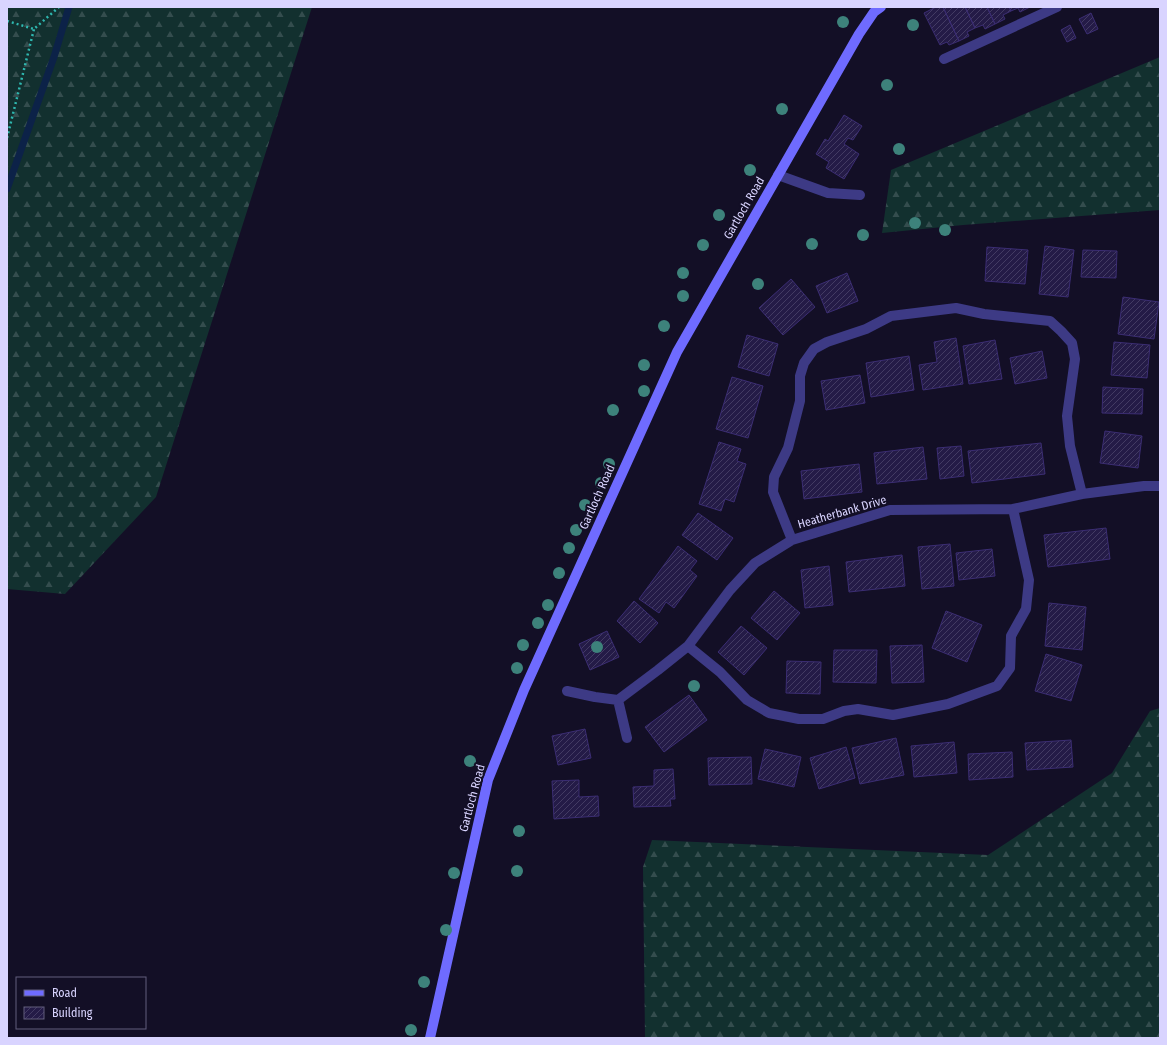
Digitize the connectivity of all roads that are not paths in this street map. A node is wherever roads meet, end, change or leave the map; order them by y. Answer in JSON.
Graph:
{"nodes":[{"id":1,"x":882,"y":7,"type":"edge"},
{"id":2,"x":1057,"y":7,"type":"edge"},
{"id":3,"x":944,"y":59,"type":"dead end"},
{"id":4,"x":778,"y":175,"type":"junction"},
{"id":5,"x":860,"y":195,"type":"dead end"},
{"id":6,"x":1160,"y":486,"type":"edge"},
{"id":7,"x":1082,"y":494,"type":"junction"},
{"id":8,"x":1014,"y":510,"type":"junction"},
{"id":9,"x":792,"y":540,"type":"junction"},
{"id":10,"x":688,"y":646,"type":"junction"},
{"id":11,"x":567,"y":691,"type":"dead end"},
{"id":12,"x":618,"y":700,"type":"junction"},
{"id":13,"x":627,"y":738,"type":"dead end"},
{"id":14,"x":430,"y":1038,"type":"edge"}],
"edges":[{"from":1,"to":4,"type":"main road","name":"Gartloch Road"},
{"from":2,"to":3,"type":"street"},
{"from":4,"to":5,"type":"street"},
{"from":4,"to":14,"type":"main road","name":"Gartloch Road"},
{"from":6,"to":7,"type":"street","name":"Heatherbank Drive"},
{"from":7,"to":8,"type":"street","name":"Heatherbank Drive"},
{"from":7,"to":9,"type":"street"},
{"from":8,"to":9,"type":"street","name":"Heatherbank Drive"},
{"from":8,"to":10,"type":"street"},
{"from":9,"to":10,"type":"street","name":"Heatherbank Drive"},
{"from":10,"to":12,"type":"street","name":"Heatherbank Drive"},
{"from":11,"to":12,"type":"street"},
{"from":12,"to":13,"type":"street"}]}
